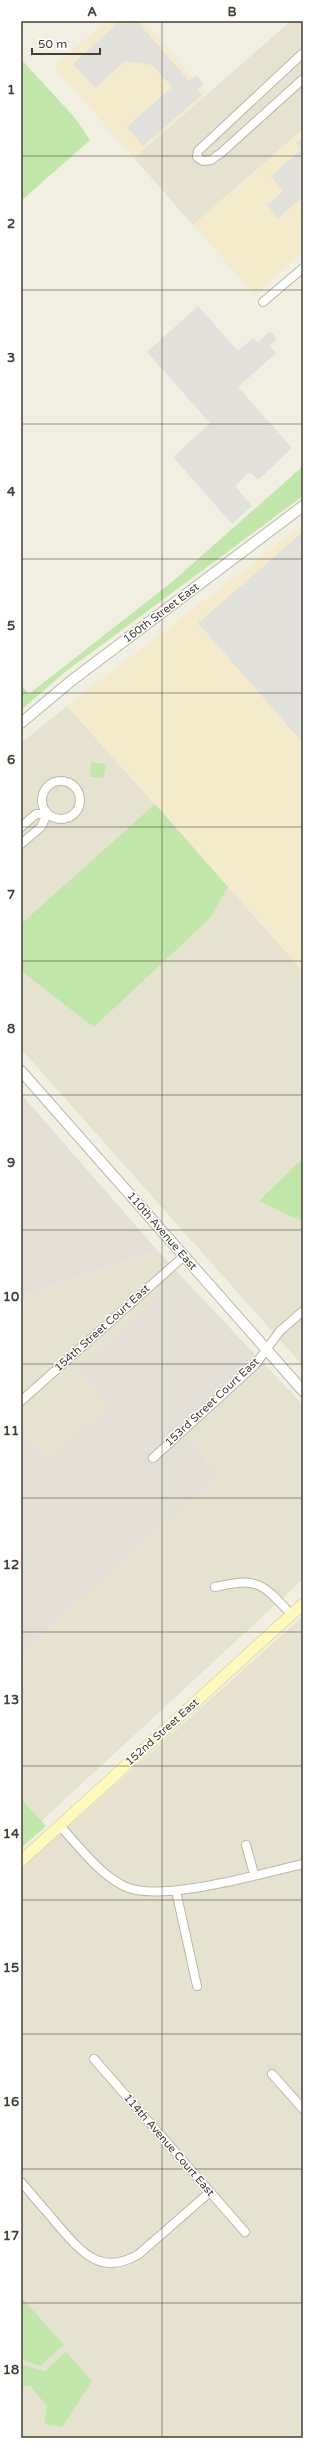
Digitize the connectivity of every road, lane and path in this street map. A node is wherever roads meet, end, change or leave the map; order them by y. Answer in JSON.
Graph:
{"nodes":[{"id":1,"x":303,"y":55,"type":"edge"},
{"id":2,"x":303,"y":79,"type":"edge"},
{"id":3,"x":303,"y":268,"type":"edge"},
{"id":4,"x":263,"y":302,"type":"dead end"},
{"id":5,"x":303,"y":506,"type":"edge"},
{"id":6,"x":21,"y":723,"type":"edge"},
{"id":7,"x":47,"y":814,"type":"junction"},
{"id":8,"x":21,"y":827,"type":"edge"},
{"id":9,"x":21,"y":844,"type":"edge"},
{"id":10,"x":21,"y":1070,"type":"edge"},
{"id":11,"x":184,"y":1256,"type":"junction"},
{"id":12,"x":303,"y":1311,"type":"edge"},
{"id":13,"x":265,"y":1349,"type":"junction"},
{"id":14,"x":303,"y":1391,"type":"edge"},
{"id":15,"x":21,"y":1401,"type":"edge"},
{"id":16,"x":153,"y":1458,"type":"dead end"},
{"id":17,"x":215,"y":1587,"type":"dead end"},
{"id":18,"x":303,"y":1604,"type":"edge"},
{"id":19,"x":292,"y":1615,"type":"junction"},
{"id":20,"x":60,"y":1826,"type":"junction"},
{"id":21,"x":246,"y":1846,"type":"dead end"},
{"id":22,"x":21,"y":1861,"type":"edge"},
{"id":23,"x":303,"y":1864,"type":"edge"},
{"id":24,"x":254,"y":1874,"type":"junction"},
{"id":25,"x":176,"y":1891,"type":"junction"},
{"id":26,"x":197,"y":1986,"type":"dead end"},
{"id":27,"x":94,"y":2059,"type":"dead end"},
{"id":28,"x":272,"y":2074,"type":"dead end"},
{"id":29,"x":303,"y":2109,"type":"edge"},
{"id":30,"x":21,"y":2182,"type":"edge"},
{"id":31,"x":210,"y":2192,"type":"junction"},
{"id":32,"x":245,"y":2232,"type":"dead end"}],
"edges":[{"from":1,"to":2,"type":"street"},
{"from":3,"to":4,"type":"street"},
{"from":5,"to":6,"type":"street","name":"160th Street East"},
{"from":7,"to":7,"type":"street"},
{"from":7,"to":8,"type":"street"},
{"from":7,"to":9,"type":"street"},
{"from":10,"to":11,"type":"street","name":"110th Avenue East"},
{"from":11,"to":13,"type":"street","name":"110th Avenue East"},
{"from":11,"to":15,"type":"street","name":"154th Street Court East"},
{"from":12,"to":13,"type":"street","name":"153rd Street Court East"},
{"from":13,"to":14,"type":"street","name":"110th Avenue East"},
{"from":13,"to":16,"type":"street","name":"153rd Street Court East"},
{"from":17,"to":19,"type":"street"},
{"from":18,"to":19,"type":"main road","name":"152nd Street East"},
{"from":19,"to":20,"type":"main road","name":"152nd Street East"},
{"from":20,"to":22,"type":"main road","name":"152nd Street East"},
{"from":20,"to":25,"type":"street"},
{"from":21,"to":24,"type":"street"},
{"from":23,"to":24,"type":"street"},
{"from":24,"to":25,"type":"street"},
{"from":25,"to":26,"type":"street"},
{"from":27,"to":31,"type":"street","name":"114th Avenue Court East"},
{"from":28,"to":29,"type":"street"},
{"from":30,"to":31,"type":"street"},
{"from":31,"to":32,"type":"street","name":"114th Avenue Court East"}]}
